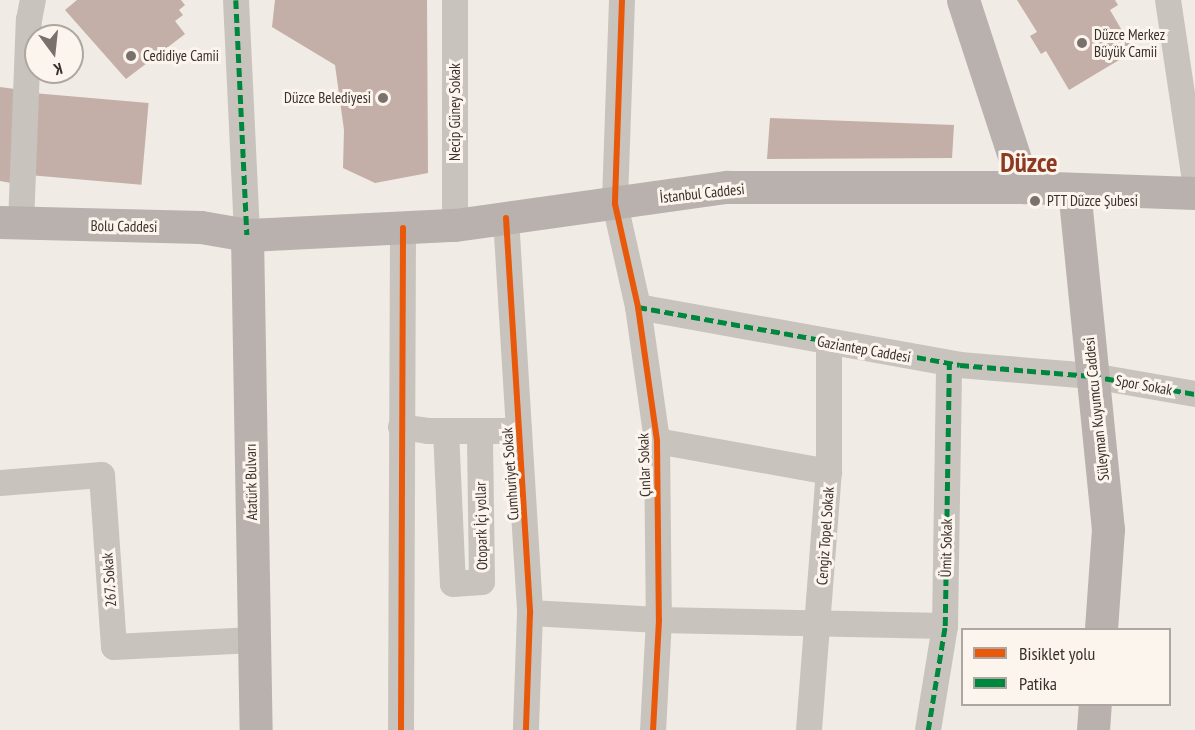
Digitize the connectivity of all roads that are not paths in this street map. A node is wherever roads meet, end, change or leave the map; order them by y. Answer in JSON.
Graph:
{"nodes":[{"id":1,"x":33,"y":0,"type":"edge"},
{"id":2,"x":236,"y":0,"type":"edge"},
{"id":3,"x":455,"y":0,"type":"edge"},
{"id":4,"x":622,"y":0,"type":"edge"},
{"id":5,"x":963,"y":0,"type":"edge"},
{"id":6,"x":1168,"y":0,"type":"edge"},
{"id":7,"x":1195,"y":180,"type":"edge"},
{"id":8,"x":1024,"y":187,"type":"junction"},
{"id":9,"x":1074,"y":189,"type":"junction"},
{"id":10,"x":1195,"y":194,"type":"edge"},
{"id":11,"x":615,"y":204,"type":"junction"},
{"id":12,"x":506,"y":218,"type":"junction"},
{"id":13,"x":11,"y":223,"type":"edge"},
{"id":14,"x":455,"y":225,"type":"junction"},
{"id":15,"x":403,"y":228,"type":"junction"},
{"id":16,"x":247,"y":235,"type":"junction"},
{"id":17,"x":638,"y":307,"type":"junction"},
{"id":18,"x":829,"y":342,"type":"junction"},
{"id":19,"x":950,"y":364,"type":"junction"},
{"id":20,"x":1092,"y":376,"type":"junction"},
{"id":21,"x":1195,"y":394,"type":"edge"},
{"id":22,"x":401,"y":427,"type":"junction"},
{"id":23,"x":446,"y":431,"type":"junction"},
{"id":24,"x":480,"y":431,"type":"junction"},
{"id":25,"x":519,"y":431,"type":"junction"},
{"id":26,"x":657,"y":441,"type":"junction"},
{"id":27,"x":829,"y":472,"type":"junction"},
{"id":28,"x":0,"y":483,"type":"edge"},
{"id":29,"x":530,"y":613,"type":"junction"},
{"id":30,"x":659,"y":620,"type":"junction"},
{"id":31,"x":819,"y":624,"type":"junction"},
{"id":32,"x":945,"y":626,"type":"junction"},
{"id":33,"x":1101,"y":628,"type":"edge"},
{"id":34,"x":254,"y":640,"type":"junction"},
{"id":35,"x":1095,"y":706,"type":"edge"},
{"id":36,"x":256,"y":730,"type":"edge"},
{"id":37,"x":401,"y":730,"type":"edge"},
{"id":38,"x":526,"y":730,"type":"edge"},
{"id":39,"x":653,"y":730,"type":"edge"},
{"id":40,"x":809,"y":730,"type":"edge"},
{"id":41,"x":928,"y":730,"type":"edge"},
{"id":42,"x":1094,"y":730,"type":"edge"}],
"edges":[{"from":1,"to":13,"type":"street"},
{"from":2,"to":16,"type":"street"},
{"from":3,"to":14,"type":"street","name":"Necip Güney Sokak"},
{"from":4,"to":11,"type":"street","name":"Çınlar Sokak"},
{"from":5,"to":8,"type":"main road"},
{"from":6,"to":7,"type":"street"},
{"from":8,"to":9,"type":"main road","name":"İstanbul Caddesi"},
{"from":8,"to":11,"type":"main road","name":"İstanbul Caddesi"},
{"from":9,"to":10,"type":"main road","name":"İstanbul Caddesi"},
{"from":9,"to":20,"type":"main road","name":"Süleyman Kuyumcu Caddesi"},
{"from":11,"to":12,"type":"main road","name":"İstanbul Caddesi"},
{"from":11,"to":17,"type":"street","name":"Çınlar Sokak"},
{"from":12,"to":14,"type":"main road","name":"İstanbul Caddesi"},
{"from":12,"to":25,"type":"street","name":"Cumhuriyet Sokak"},
{"from":13,"to":16,"type":"main road","name":"Bolu Caddesi"},
{"from":14,"to":15,"type":"main road","name":"İstanbul Caddesi"},
{"from":15,"to":16,"type":"main road","name":"İstanbul Caddesi"},
{"from":15,"to":22,"type":"street"},
{"from":16,"to":34,"type":"main road","name":"Atatürk Bulvarı"},
{"from":17,"to":18,"type":"street","name":"Gaziantep Caddesi"},
{"from":17,"to":26,"type":"street","name":"Çınlar Sokak"},
{"from":18,"to":19,"type":"street","name":"Gaziantep Caddesi"},
{"from":18,"to":27,"type":"street","name":"Cengiz Topel Sokak"},
{"from":19,"to":20,"type":"street","name":"Gaziantep Caddesi"},
{"from":19,"to":32,"type":"street","name":"Ümit Sokak"},
{"from":20,"to":21,"type":"street","name":"Spor Sokak"},
{"from":20,"to":33,"type":"main road","name":"Süleyman Kuyumcu Caddesi"},
{"from":22,"to":23,"type":"street"},
{"from":22,"to":37,"type":"street"},
{"from":23,"to":24,"type":"street"},
{"from":23,"to":24,"type":"street","name":"Otopark İçi yollar"},
{"from":24,"to":25,"type":"street"},
{"from":25,"to":29,"type":"street","name":"Cumhuriyet Sokak"},
{"from":26,"to":27,"type":"street"},
{"from":26,"to":30,"type":"street","name":"Çınlar Sokak"},
{"from":27,"to":31,"type":"street","name":"Cengiz Topel Sokak"},
{"from":28,"to":34,"type":"street","name":"267. Sokak"},
{"from":29,"to":30,"type":"street"},
{"from":29,"to":38,"type":"street","name":"Cumhuriyet Sokak"},
{"from":30,"to":31,"type":"street"},
{"from":30,"to":39,"type":"street","name":"Çınlar Sokak"},
{"from":31,"to":32,"type":"street"},
{"from":31,"to":40,"type":"street","name":"Cengiz Topel Sokak"},
{"from":32,"to":41,"type":"street","name":"Ümit Sokak"},
{"from":34,"to":36,"type":"main road","name":"Atatürk Bulvarı"},
{"from":35,"to":42,"type":"main road"}]}
